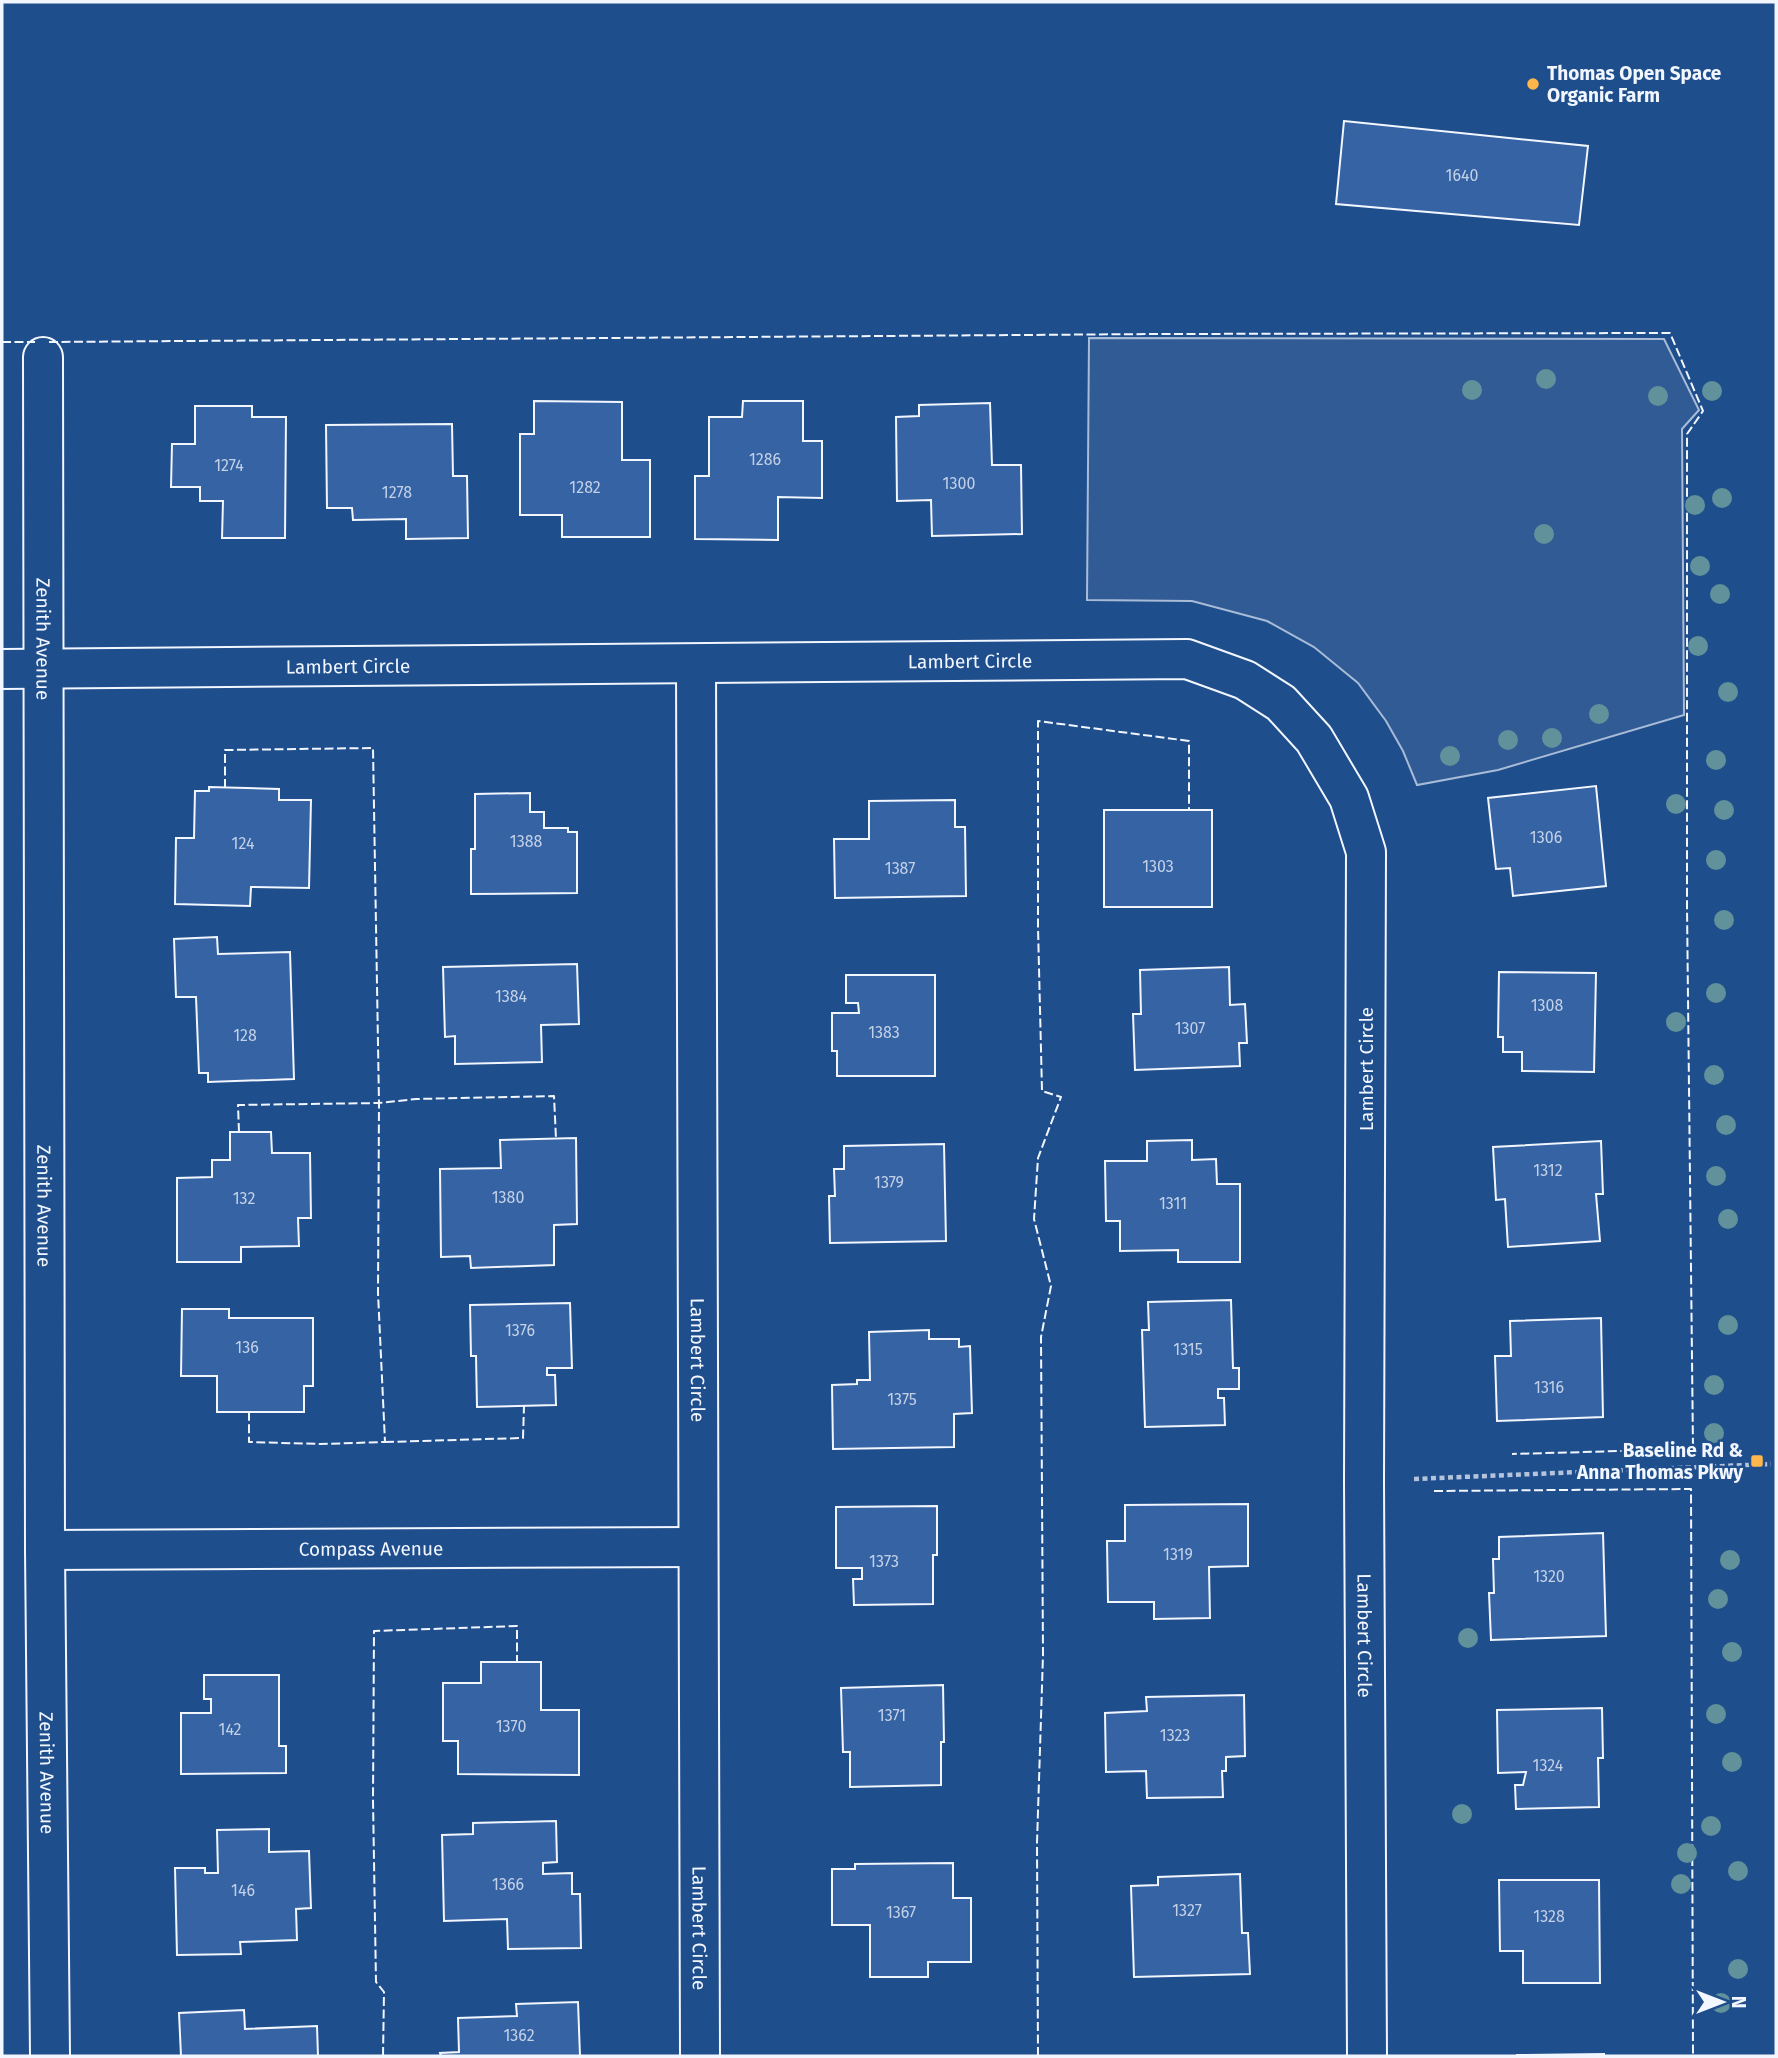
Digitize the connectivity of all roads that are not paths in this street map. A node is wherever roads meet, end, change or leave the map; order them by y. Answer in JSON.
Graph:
{"nodes":[{"id":1,"x":43,"y":357,"type":"dead end"},
{"id":2,"x":696,"y":664,"type":"junction"},
{"id":3,"x":2,"y":669,"type":"edge"},
{"id":4,"x":43,"y":669,"type":"junction"},
{"id":5,"x":697,"y":1547,"type":"junction"},
{"id":6,"x":45,"y":1550,"type":"junction"},
{"id":7,"x":50,"y":2056,"type":"edge"},
{"id":8,"x":700,"y":2056,"type":"edge"},
{"id":9,"x":1367,"y":2056,"type":"edge"}],
"edges":[{"from":1,"to":4,"type":"street","name":"Zenith Avenue"},
{"from":2,"to":4,"type":"street","name":"Lambert Circle"},
{"from":2,"to":5,"type":"street","name":"Lambert Circle"},
{"from":2,"to":9,"type":"street","name":"Lambert Circle"},
{"from":3,"to":4,"type":"street","name":"Lambert Circle"},
{"from":4,"to":6,"type":"street","name":"Zenith Avenue"},
{"from":5,"to":6,"type":"street","name":"Compass Avenue"},
{"from":5,"to":8,"type":"street","name":"Lambert Circle"},
{"from":6,"to":7,"type":"street","name":"Zenith Avenue"}]}
